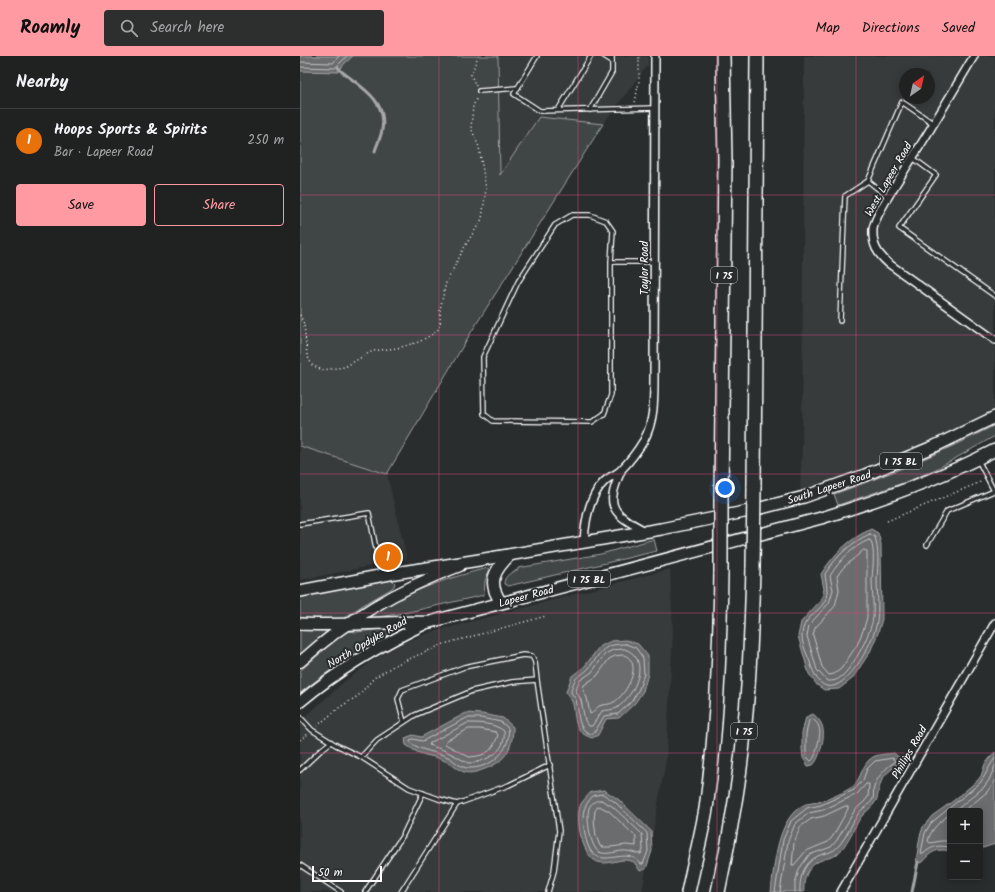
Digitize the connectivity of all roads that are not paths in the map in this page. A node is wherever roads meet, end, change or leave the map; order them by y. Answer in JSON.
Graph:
{"nodes":[{"id":1,"x":537,"y":56,"type":"edge"},
{"id":2,"x":591,"y":56,"type":"edge"},
{"id":3,"x":604,"y":56,"type":"edge"},
{"id":4,"x":612,"y":56,"type":"edge"},
{"id":5,"x":655,"y":56,"type":"edge"},
{"id":6,"x":724,"y":56,"type":"edge"},
{"id":7,"x":757,"y":56,"type":"edge"},
{"id":8,"x":974,"y":56,"type":"edge"},
{"id":9,"x":612,"y":61,"type":"junction"},
{"id":10,"x":518,"y":88,"type":"junction"},
{"id":11,"x":479,"y":91,"type":"road end"},
{"id":12,"x":655,"y":108,"type":"junction"},
{"id":13,"x":558,"y":110,"type":"junction"},
{"id":14,"x":590,"y":110,"type":"junction"},
{"id":15,"x":934,"y":124,"type":"junction"},
{"id":16,"x":913,"y":158,"type":"junction"},
{"id":17,"x":868,"y":181,"type":"junction"},
{"id":18,"x":888,"y":197,"type":"junction"},
{"id":19,"x":611,"y":262,"type":"junction"},
{"id":20,"x":655,"y":262,"type":"junction"},
{"id":21,"x":995,"y":296,"type":"edge"},
{"id":22,"x":840,"y":321,"type":"dead end"},
{"id":23,"x":995,"y":340,"type":"edge"},
{"id":24,"x":995,"y":417,"type":"edge"},
{"id":25,"x":995,"y":450,"type":"edge"},
{"id":26,"x":977,"y":459,"type":"junction"},
{"id":27,"x":621,"y":471,"type":"junction"},
{"id":28,"x":300,"y":524,"type":"edge"},
{"id":29,"x":647,"y":532,"type":"junction"},
{"id":30,"x":584,"y":542,"type":"junction"},
{"id":31,"x":927,"y":545,"type":"dead end"},
{"id":32,"x":510,"y":555,"type":"junction"},
{"id":33,"x":473,"y":561,"type":"junction"},
{"id":34,"x":381,"y":575,"type":"junction"},
{"id":35,"x":300,"y":591,"type":"edge"},
{"id":36,"x":501,"y":602,"type":"junction"},
{"id":37,"x":430,"y":622,"type":"junction"},
{"id":38,"x":995,"y":623,"type":"edge"},
{"id":39,"x":300,"y":624,"type":"edge"},
{"id":40,"x":346,"y":625,"type":"junction"},
{"id":41,"x":300,"y":662,"type":"edge"},
{"id":42,"x":537,"y":680,"type":"junction"},
{"id":43,"x":300,"y":702,"type":"edge"},
{"id":44,"x":300,"y":717,"type":"edge"},
{"id":45,"x":404,"y":722,"type":"junction"},
{"id":46,"x":331,"y":742,"type":"junction"},
{"id":47,"x":361,"y":757,"type":"junction"},
{"id":48,"x":550,"y":765,"type":"junction"},
{"id":49,"x":300,"y":770,"type":"edge"},
{"id":50,"x":423,"y":793,"type":"junction"},
{"id":51,"x":457,"y":804,"type":"junction"},
{"id":52,"x":300,"y":865,"type":"edge"},
{"id":53,"x":341,"y":892,"type":"edge"},
{"id":54,"x":365,"y":892,"type":"edge"},
{"id":55,"x":401,"y":892,"type":"edge"},
{"id":56,"x":548,"y":892,"type":"edge"},
{"id":57,"x":688,"y":892,"type":"edge"},
{"id":58,"x":718,"y":892,"type":"edge"},
{"id":59,"x":841,"y":892,"type":"edge"}],
"edges":[{"from":1,"to":10,"type":"lane"},
{"from":2,"to":13,"type":"lane"},
{"from":3,"to":9,"type":"lane"},
{"from":4,"to":9,"type":"lane"},
{"from":5,"to":12,"type":"street","name":"Taylor Road"},
{"from":6,"to":57,"type":"highway","number":"I 75","bridge":true},
{"from":7,"to":58,"type":"highway","number":"I 75","bridge":true},
{"from":8,"to":15,"type":"street","name":"West Lapeer Road"},
{"from":9,"to":14,"type":"lane"},
{"from":10,"to":11,"type":"lane"},
{"from":10,"to":13,"type":"lane"},
{"from":12,"to":14,"type":"lane"},
{"from":12,"to":20,"type":"street","name":"Taylor Road"},
{"from":13,"to":14,"type":"lane"},
{"from":15,"to":16,"type":"street","name":"West Lapeer Road"},
{"from":15,"to":17,"type":"lane"},
{"from":16,"to":18,"type":"street","name":"West Lapeer Road"},
{"from":16,"to":21,"type":"lane"},
{"from":17,"to":18,"type":"lane"},
{"from":17,"to":22,"type":"lane"},
{"from":18,"to":23,"type":"street","name":"West Lapeer Road"},
{"from":19,"to":19,"type":"lane"},
{"from":19,"to":20,"type":"lane"},
{"from":20,"to":27,"type":"street","name":"Taylor Road"},
{"from":24,"to":29,"type":"main road","name":"South Lapeer Road","number":"I 75 BL"},
{"from":25,"to":26,"type":"main road","number":"I 75 BL"},
{"from":26,"to":31,"type":"lane"},
{"from":26,"to":36,"type":"main road","name":"Lapeer Road","number":"I 75 BL"},
{"from":27,"to":29,"type":"street","name":"Taylor Road"},
{"from":27,"to":30,"type":"street","name":"Taylor Road"},
{"from":28,"to":34,"type":"lane"},
{"from":29,"to":30,"type":"main road","number":"I 75 BL"},
{"from":30,"to":32,"type":"main road","number":"I 75 BL"},
{"from":32,"to":33,"type":"main road","number":"I 75 BL"},
{"from":32,"to":36,"type":"main road"},
{"from":33,"to":34,"type":"main road","number":"I 75 BL"},
{"from":33,"to":40,"type":"main road","name":"North Opdyke Road"},
{"from":34,"to":35,"type":"main road","number":"I 75 BL"},
{"from":36,"to":37,"type":"main road","name":"Lapeer Road","number":"I 75 BL"},
{"from":37,"to":40,"type":"main road","name":"Lapeer Road","number":"I 75 BL"},
{"from":37,"to":43,"type":"main road","name":"North Opdyke Road"},
{"from":38,"to":59,"type":"street","name":"Phillips Road"},
{"from":39,"to":40,"type":"main road","name":"Lapeer Road","number":"I 75 BL"},
{"from":40,"to":41,"type":"main road","name":"North Opdyke Road"},
{"from":42,"to":45,"type":"lane"},
{"from":42,"to":45,"type":"lane"},
{"from":42,"to":48,"type":"lane"},
{"from":44,"to":46,"type":"lane"},
{"from":45,"to":47,"type":"lane"},
{"from":46,"to":47,"type":"lane"},
{"from":46,"to":49,"type":"lane"},
{"from":47,"to":50,"type":"lane"},
{"from":48,"to":51,"type":"lane"},
{"from":48,"to":56,"type":"lane"},
{"from":50,"to":51,"type":"lane"},
{"from":50,"to":54,"type":"lane"},
{"from":51,"to":55,"type":"lane"},
{"from":52,"to":53,"type":"lane"}]}
